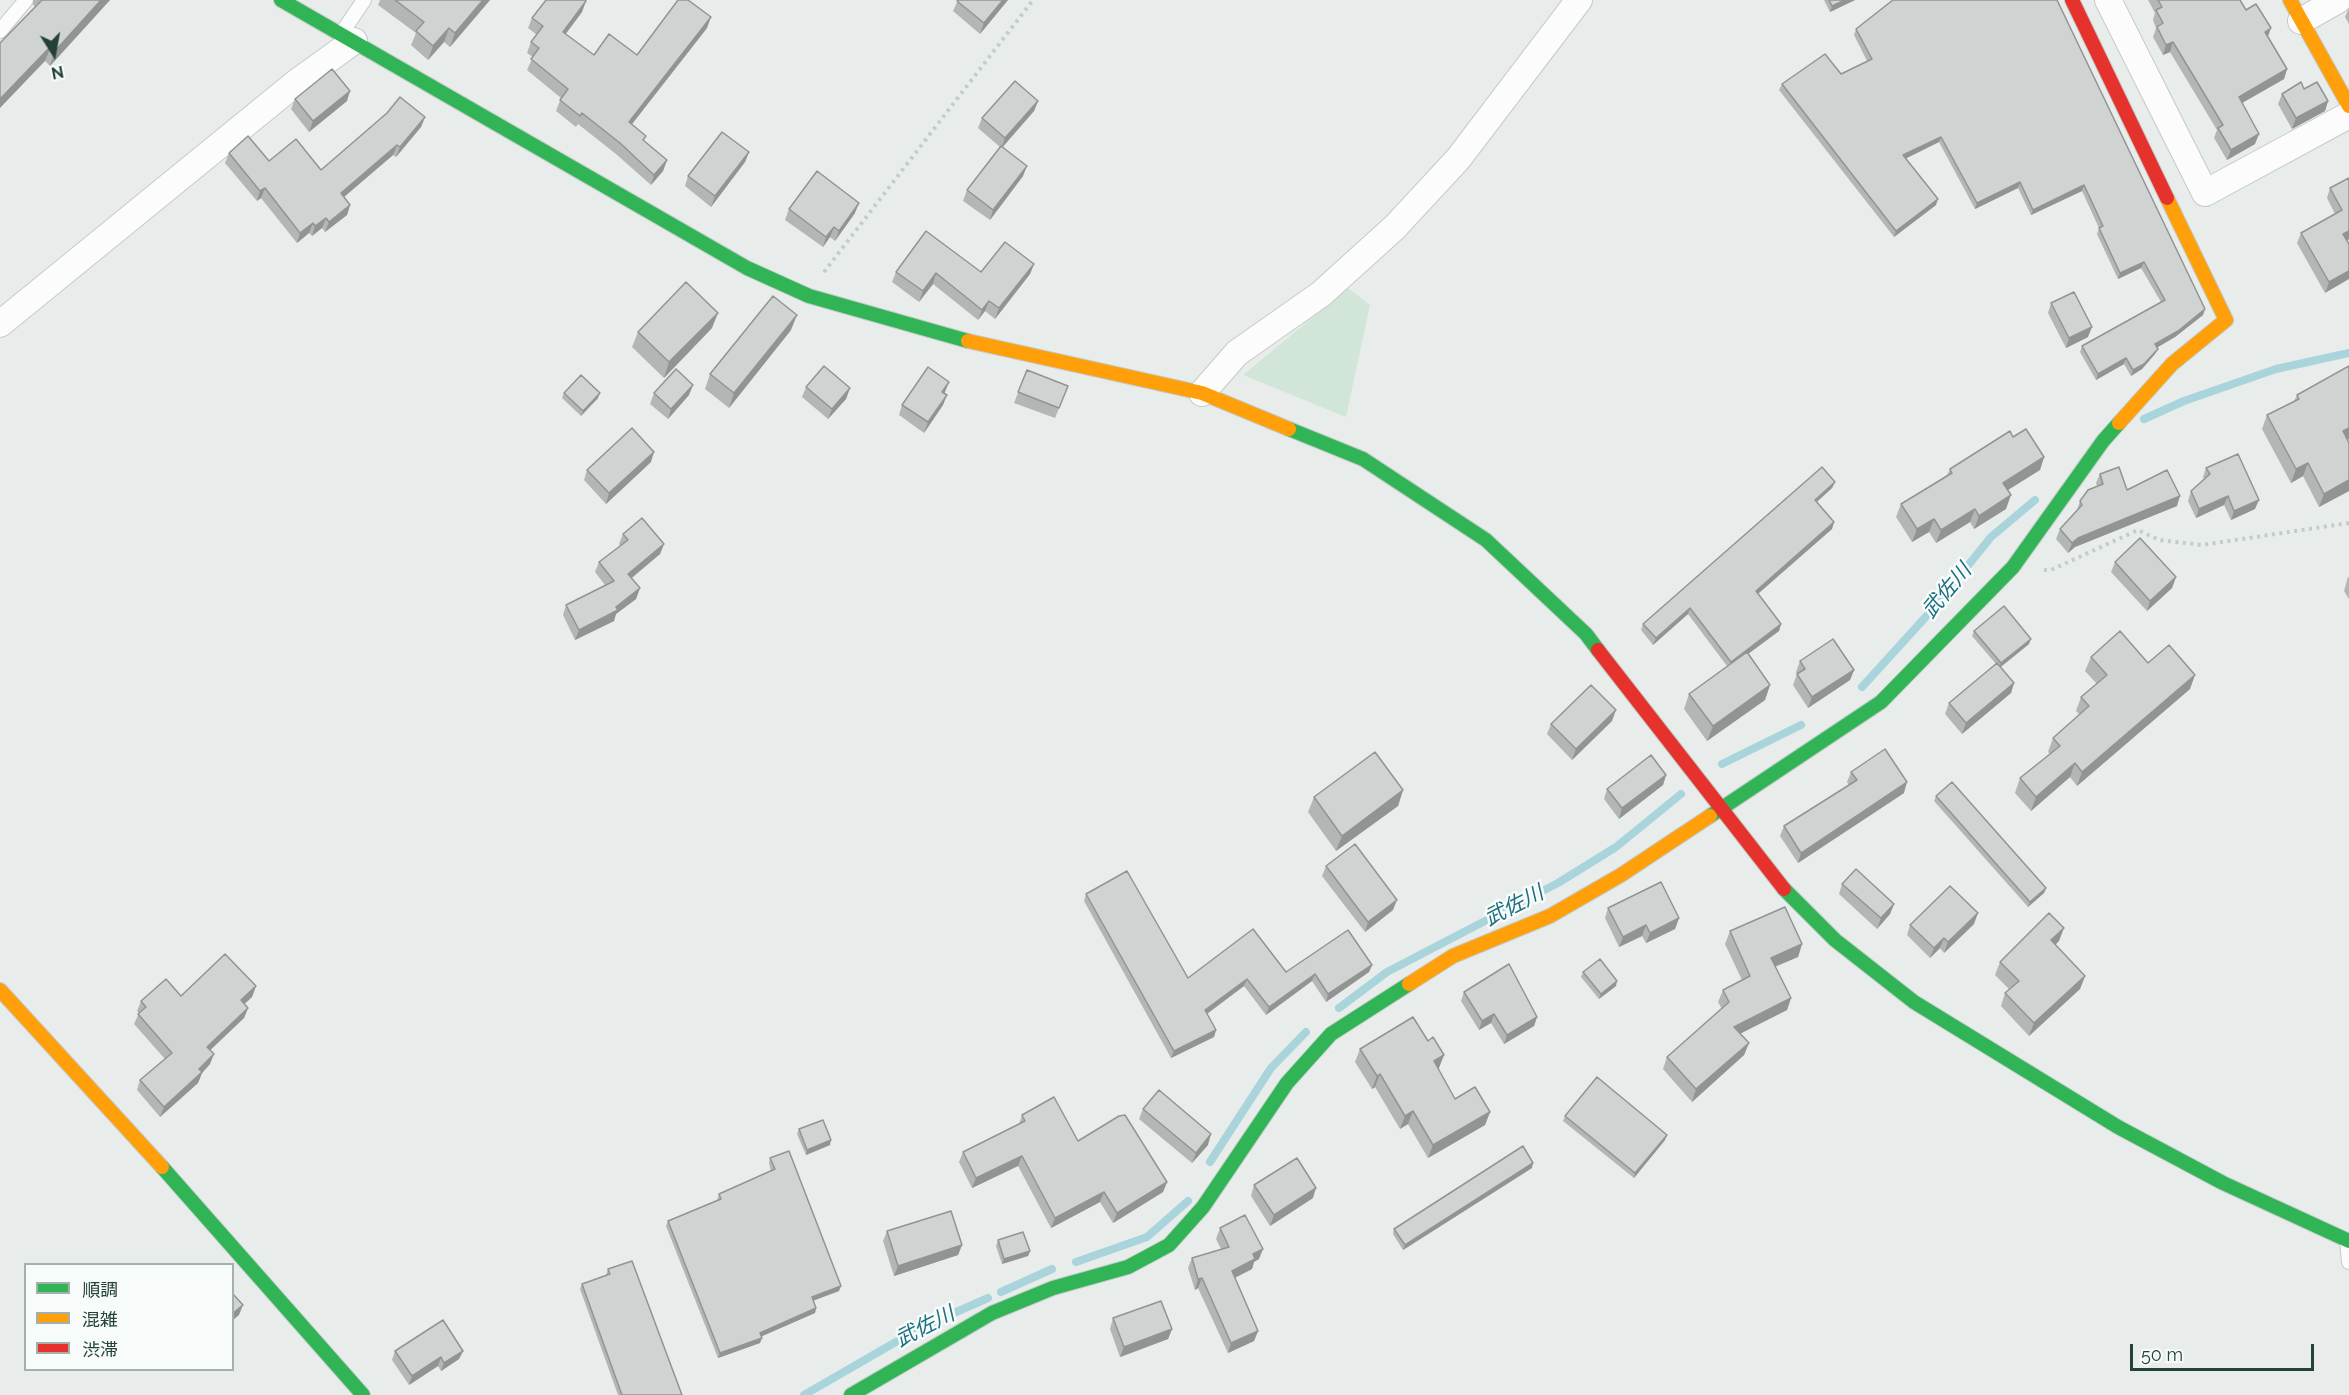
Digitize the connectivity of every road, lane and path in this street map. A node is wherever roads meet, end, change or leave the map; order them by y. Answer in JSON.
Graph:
{"nodes":[{"id":1,"x":26,"y":0,"type":"edge"},
{"id":2,"x":281,"y":0,"type":"edge"},
{"id":3,"x":364,"y":0,"type":"edge"},
{"id":4,"x":1033,"y":0,"type":"edge"},
{"id":5,"x":1579,"y":0,"type":"edge"},
{"id":6,"x":2072,"y":0,"type":"edge"},
{"id":7,"x":2108,"y":0,"type":"edge"},
{"id":8,"x":2338,"y":0,"type":"edge"},
{"id":9,"x":2296,"y":10,"type":"edge"},
{"id":10,"x":0,"y":31,"type":"edge"},
{"id":11,"x":348,"y":37,"type":"junction"},
{"id":12,"x":2349,"y":106,"type":"edge"},
{"id":13,"x":2349,"y":115,"type":"edge"},
{"id":14,"x":809,"y":296,"type":"junction"},
{"id":15,"x":0,"y":324,"type":"edge"},
{"id":16,"x":1203,"y":393,"type":"junction"},
{"id":17,"x":2349,"y":523,"type":"edge"},
{"id":18,"x":2013,"y":567,"type":"junction"},
{"id":19,"x":1720,"y":810,"type":"junction"},
{"id":20,"x":0,"y":990,"type":"edge"},
{"id":21,"x":2348,"y":1240,"type":"edge"},
{"id":22,"x":2349,"y":1262,"type":"edge"},
{"id":23,"x":363,"y":1395,"type":"edge"},
{"id":24,"x":851,"y":1395,"type":"edge"}],
"edges":[{"from":1,"to":10,"type":"lane"},
{"from":2,"to":11,"type":"street"},
{"from":3,"to":11,"type":"lane"},
{"from":4,"to":14,"type":"path"},
{"from":5,"to":16,"type":"street"},
{"from":6,"to":18,"type":"street"},
{"from":7,"to":13,"type":"street"},
{"from":8,"to":9,"type":"street"},
{"from":9,"to":12,"type":"street"},
{"from":11,"to":14,"type":"street"},
{"from":11,"to":15,"type":"street"},
{"from":14,"to":16,"type":"street"},
{"from":16,"to":19,"type":"street"},
{"from":17,"to":18,"type":"path"},
{"from":18,"to":19,"type":"street"},
{"from":19,"to":21,"type":"street"},
{"from":19,"to":24,"type":"street"},
{"from":20,"to":23,"type":"street"},
{"from":21,"to":22,"type":"lane"}]}
